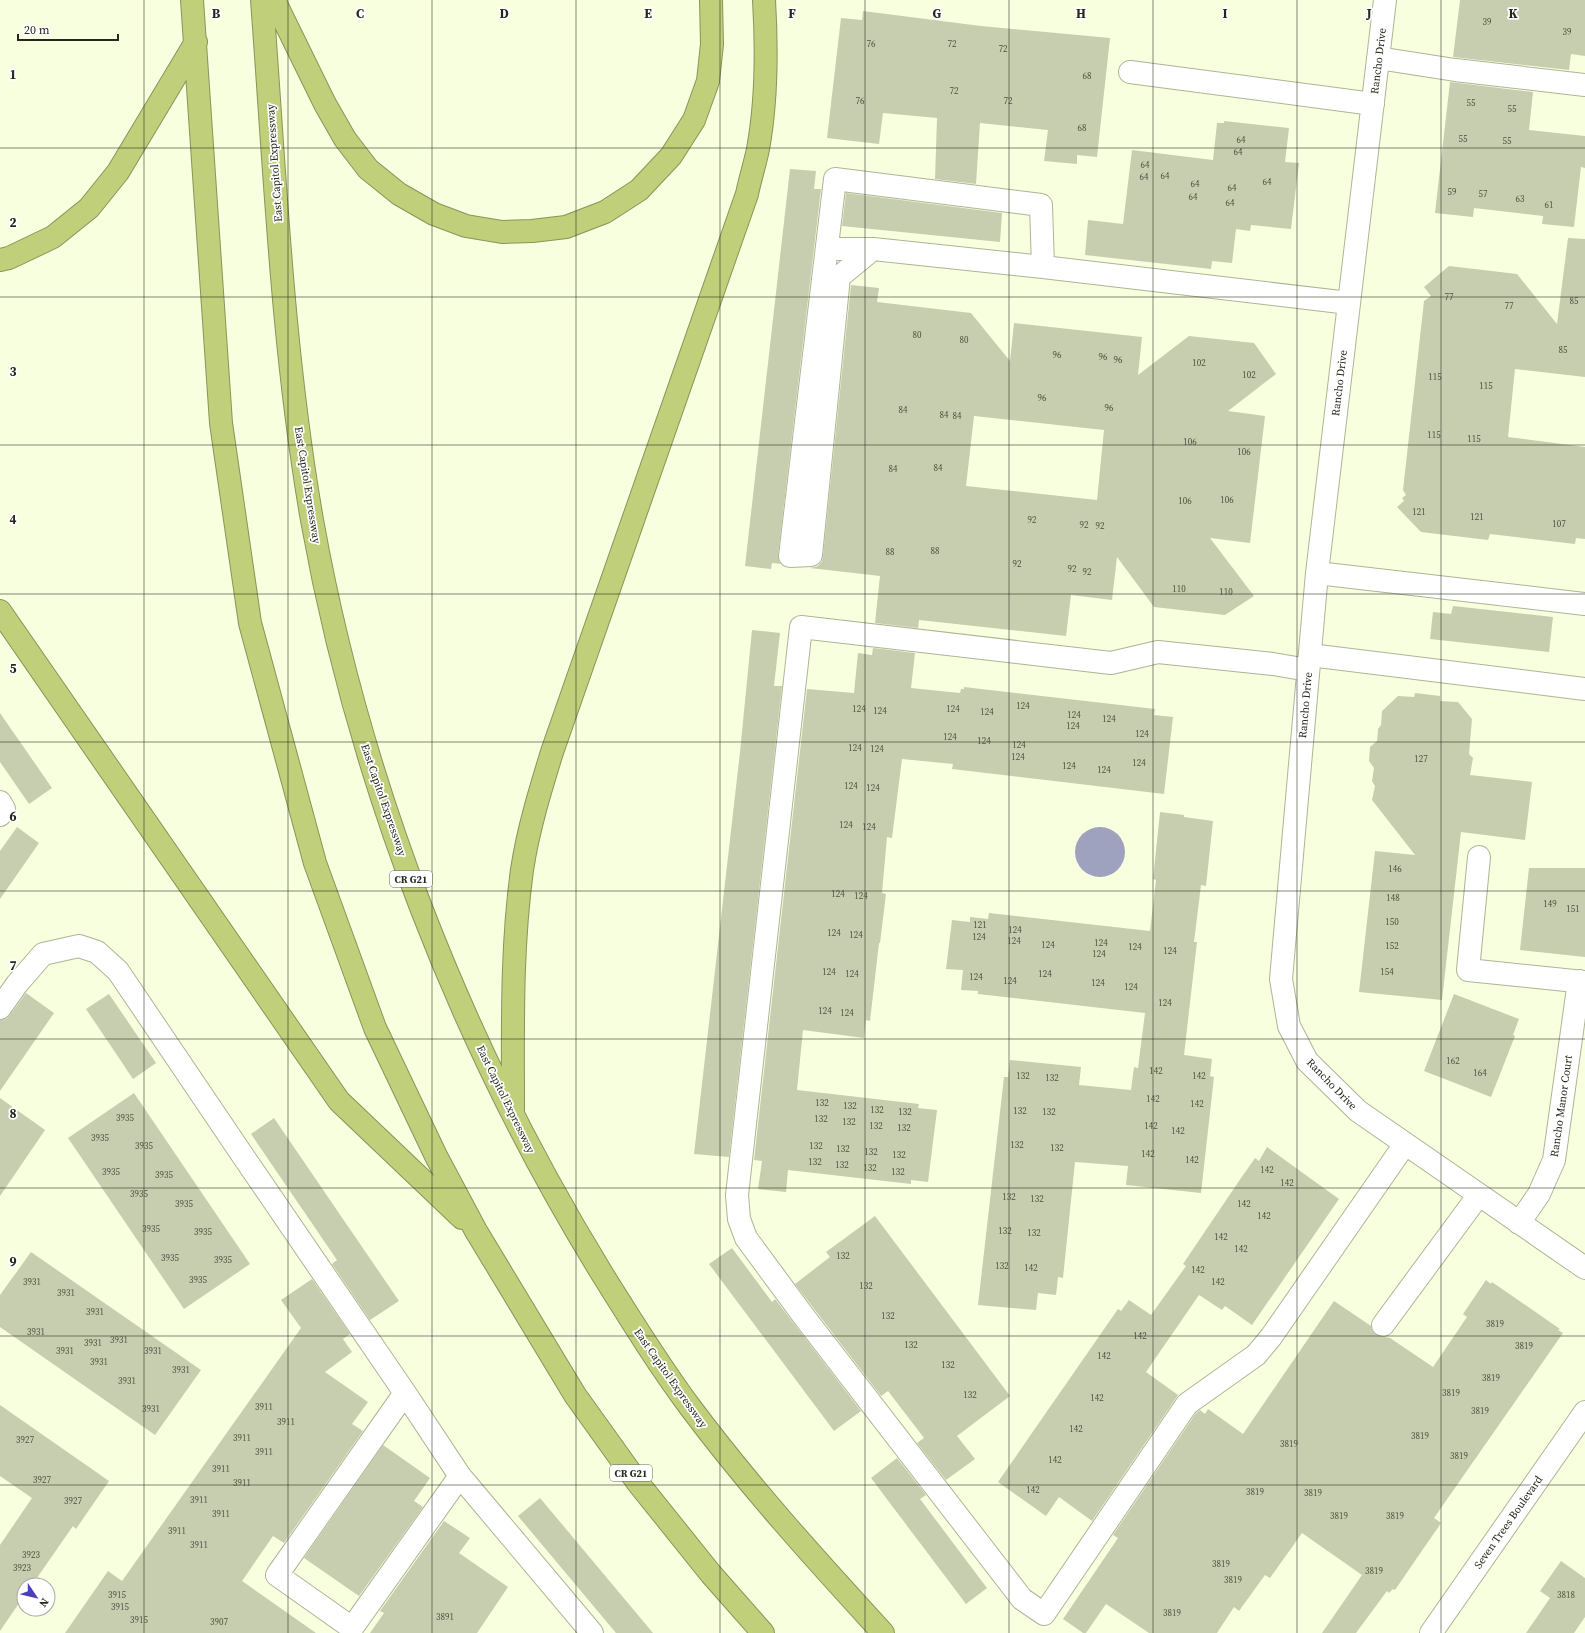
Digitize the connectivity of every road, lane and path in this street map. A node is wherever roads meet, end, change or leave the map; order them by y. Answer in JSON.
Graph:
{"nodes":[{"id":1,"x":192,"y":0,"type":"edge"},
{"id":2,"x":262,"y":0,"type":"edge"},
{"id":3,"x":274,"y":0,"type":"edge"},
{"id":4,"x":711,"y":0,"type":"edge"},
{"id":5,"x":764,"y":0,"type":"edge"},
{"id":6,"x":1385,"y":0,"type":"edge"},
{"id":7,"x":196,"y":42,"type":"junction"},
{"id":8,"x":1378,"y":58,"type":"junction"},
{"id":9,"x":1130,"y":72,"type":"dead end"},
{"id":10,"x":1585,"y":85,"type":"edge"},
{"id":11,"x":1373,"y":104,"type":"junction"},
{"id":12,"x":826,"y":249,"type":"junction"},
{"id":13,"x":873,"y":249,"type":"junction"},
{"id":14,"x":0,"y":260,"type":"edge"},
{"id":15,"x":1043,"y":267,"type":"junction"},
{"id":16,"x":1349,"y":303,"type":"junction"},
{"id":17,"x":827,"y":311,"type":"junction"},
{"id":18,"x":1317,"y":573,"type":"junction"},
{"id":19,"x":1585,"y":604,"type":"edge"},
{"id":20,"x":0,"y":611,"type":"edge"},
{"id":21,"x":1309,"y":662,"type":"junction"},
{"id":22,"x":1585,"y":689,"type":"edge"},
{"id":23,"x":0,"y":802,"type":"edge"},
{"id":24,"x":0,"y":815,"type":"edge"},
{"id":25,"x":1479,"y":857,"type":"dead end"},
{"id":26,"x":1582,"y":981,"type":"edge"},
{"id":27,"x":0,"y":1008,"type":"edge"},
{"id":28,"x":513,"y":1116,"type":"junction"},
{"id":29,"x":1405,"y":1144,"type":"junction"},
{"id":30,"x":1478,"y":1196,"type":"junction"},
{"id":31,"x":1519,"y":1223,"type":"junction"},
{"id":32,"x":476,"y":1231,"type":"junction"},
{"id":33,"x":1585,"y":1268,"type":"edge"},
{"id":34,"x":1382,"y":1325,"type":"dead end"},
{"id":35,"x":405,"y":1392,"type":"junction"},
{"id":36,"x":1585,"y":1412,"type":"edge"},
{"id":37,"x":460,"y":1476,"type":"junction"},
{"id":38,"x":592,"y":1633,"type":"edge"},
{"id":39,"x":763,"y":1633,"type":"edge"},
{"id":40,"x":883,"y":1633,"type":"edge"},
{"id":41,"x":1431,"y":1633,"type":"edge"}],
"edges":[{"from":1,"to":7,"type":"highway","number":"CR G21"},
{"from":2,"to":28,"type":"highway","name":"East Capitol Expressway","number":"CR G21"},
{"from":3,"to":4,"type":"highway"},
{"from":5,"to":28,"type":"highway"},
{"from":6,"to":8,"type":"street","name":"Rancho Drive"},
{"from":7,"to":14,"type":"highway"},
{"from":7,"to":32,"type":"highway","number":"CR G21"},
{"from":8,"to":10,"type":"street"},
{"from":8,"to":11,"type":"street","name":"Rancho Drive"},
{"from":9,"to":11,"type":"street"},
{"from":11,"to":16,"type":"street","name":"Rancho Drive"},
{"from":12,"to":13,"type":"street"},
{"from":12,"to":15,"type":"street"},
{"from":12,"to":17,"type":"street"},
{"from":13,"to":15,"type":"street"},
{"from":13,"to":17,"type":"street"},
{"from":15,"to":16,"type":"street"},
{"from":16,"to":18,"type":"street","name":"Rancho Drive"},
{"from":17,"to":17,"type":"street"},
{"from":18,"to":19,"type":"street"},
{"from":18,"to":21,"type":"street","name":"Rancho Drive"},
{"from":20,"to":32,"type":"highway"},
{"from":21,"to":22,"type":"street"},
{"from":21,"to":29,"type":"street","name":"Rancho Drive"},
{"from":21,"to":29,"type":"street"},
{"from":23,"to":24,"type":"street"},
{"from":25,"to":26,"type":"street","name":"Rancho Manor Court"},
{"from":26,"to":31,"type":"street","name":"Rancho Manor Court"},
{"from":27,"to":35,"type":"street"},
{"from":28,"to":40,"type":"highway","name":"East Capitol Expressway","number":"CR G21"},
{"from":29,"to":30,"type":"street","name":"Rancho Drive"},
{"from":30,"to":31,"type":"street","name":"Rancho Drive"},
{"from":30,"to":34,"type":"street"},
{"from":31,"to":33,"type":"street","name":"Rancho Drive"},
{"from":32,"to":39,"type":"highway","number":"CR G21"},
{"from":35,"to":37,"type":"street"},
{"from":35,"to":37,"type":"street"},
{"from":36,"to":41,"type":"street","name":"Seven Trees Boulevard"},
{"from":37,"to":38,"type":"street"}]}
